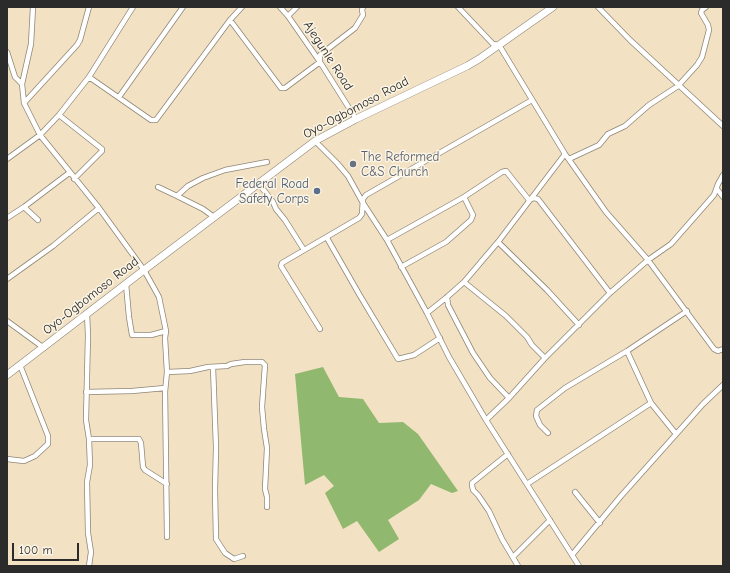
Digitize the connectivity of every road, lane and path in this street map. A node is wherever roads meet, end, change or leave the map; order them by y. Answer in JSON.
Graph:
{"nodes":[{"id":1,"x":32,"y":7,"type":"edge"},
{"id":2,"x":89,"y":7,"type":"edge"},
{"id":3,"x":134,"y":7,"type":"edge"},
{"id":4,"x":183,"y":7,"type":"edge"},
{"id":5,"x":242,"y":7,"type":"edge"},
{"id":6,"x":280,"y":7,"type":"edge"},
{"id":7,"x":297,"y":7,"type":"edge"},
{"id":8,"x":363,"y":7,"type":"edge"},
{"id":9,"x":458,"y":7,"type":"edge"},
{"id":10,"x":598,"y":7,"type":"edge"},
{"id":11,"x":706,"y":7,"type":"edge"},
{"id":12,"x":549,"y":8,"type":"edge"},
{"id":13,"x":288,"y":16,"type":"junction"},
{"id":14,"x":230,"y":20,"type":"junction"},
{"id":15,"x":499,"y":45,"type":"junction"},
{"id":16,"x":7,"y":52,"type":"edge"},
{"id":17,"x":320,"y":62,"type":"junction"},
{"id":18,"x":89,"y":77,"type":"junction"},
{"id":19,"x":22,"y":84,"type":"junction"},
{"id":20,"x":678,"y":86,"type":"junction"},
{"id":21,"x":119,"y":97,"type":"junction"},
{"id":22,"x":532,"y":100,"type":"junction"},
{"id":23,"x":24,"y":103,"type":"junction"},
{"id":24,"x":59,"y":115,"type":"junction"},
{"id":25,"x":356,"y":119,"type":"junction"},
{"id":26,"x":723,"y":126,"type":"edge"},
{"id":27,"x":40,"y":135,"type":"junction"},
{"id":28,"x":315,"y":141,"type":"junction"},
{"id":29,"x":567,"y":157,"type":"junction"},
{"id":30,"x":7,"y":159,"type":"edge"},
{"id":31,"x":267,"y":162,"type":"dead end"},
{"id":32,"x":69,"y":173,"type":"junction"},
{"id":33,"x":723,"y":175,"type":"edge"},
{"id":34,"x":74,"y":179,"type":"junction"},
{"id":35,"x":259,"y":184,"type":"junction"},
{"id":36,"x":158,"y":187,"type":"dead end"},
{"id":37,"x":717,"y":189,"type":"junction"},
{"id":38,"x":177,"y":196,"type":"junction"},
{"id":39,"x":464,"y":197,"type":"junction"},
{"id":40,"x":723,"y":197,"type":"edge"},
{"id":41,"x":530,"y":200,"type":"junction"},
{"id":42,"x":363,"y":203,"type":"junction"},
{"id":43,"x":24,"y":207,"type":"junction"},
{"id":44,"x":99,"y":208,"type":"junction"},
{"id":45,"x":214,"y":217,"type":"junction"},
{"id":46,"x":7,"y":218,"type":"edge"},
{"id":47,"x":38,"y":220,"type":"dead end"},
{"id":48,"x":327,"y":238,"type":"junction"},
{"id":49,"x":387,"y":240,"type":"junction"},
{"id":50,"x":498,"y":242,"type":"junction"},
{"id":51,"x":304,"y":250,"type":"junction"},
{"id":52,"x":648,"y":260,"type":"junction"},
{"id":53,"x":401,"y":267,"type":"junction"},
{"id":54,"x":144,"y":270,"type":"junction"},
{"id":55,"x":7,"y":279,"type":"edge"},
{"id":56,"x":464,"y":282,"type":"junction"},
{"id":57,"x":126,"y":284,"type":"junction"},
{"id":58,"x":610,"y":293,"type":"junction"},
{"id":59,"x":448,"y":297,"type":"junction"},
{"id":60,"x":687,"y":311,"type":"junction"},
{"id":61,"x":427,"y":313,"type":"junction"},
{"id":62,"x":87,"y":314,"type":"junction"},
{"id":63,"x":7,"y":321,"type":"edge"},
{"id":64,"x":579,"y":325,"type":"junction"},
{"id":65,"x":320,"y":329,"type":"dead end"},
{"id":66,"x":166,"y":331,"type":"junction"},
{"id":67,"x":440,"y":338,"type":"junction"},
{"id":68,"x":44,"y":348,"type":"junction"},
{"id":69,"x":723,"y":349,"type":"edge"},
{"id":70,"x":627,"y":350,"type":"junction"},
{"id":71,"x":544,"y":358,"type":"junction"},
{"id":72,"x":20,"y":365,"type":"junction"},
{"id":73,"x":213,"y":366,"type":"junction"},
{"id":74,"x":166,"y":372,"type":"junction"},
{"id":75,"x":7,"y":374,"type":"edge"},
{"id":76,"x":723,"y":385,"type":"edge"},
{"id":77,"x":86,"y":392,"type":"junction"},
{"id":78,"x":165,"y":392,"type":"junction"},
{"id":79,"x":509,"y":398,"type":"junction"},
{"id":80,"x":651,"y":403,"type":"junction"},
{"id":81,"x":486,"y":420,"type":"junction"},
{"id":82,"x":548,"y":433,"type":"dead end"},
{"id":83,"x":676,"y":434,"type":"junction"},
{"id":84,"x":89,"y":439,"type":"junction"},
{"id":85,"x":508,"y":454,"type":"junction"},
{"id":86,"x":7,"y":459,"type":"edge"},
{"id":87,"x":167,"y":484,"type":"junction"},
{"id":88,"x":527,"y":484,"type":"junction"},
{"id":89,"x":575,"y":492,"type":"dead end"},
{"id":90,"x":268,"y":507,"type":"dead end"},
{"id":91,"x":550,"y":520,"type":"junction"},
{"id":92,"x":600,"y":523,"type":"junction"},
{"id":93,"x":166,"y":537,"type":"dead end"},
{"id":94,"x":572,"y":555,"type":"junction"},
{"id":95,"x":243,"y":556,"type":"dead end"},
{"id":96,"x":513,"y":557,"type":"junction"},
{"id":97,"x":89,"y":566,"type":"edge"},
{"id":98,"x":518,"y":566,"type":"edge"},
{"id":99,"x":578,"y":566,"type":"edge"}],
"edges":[{"from":1,"to":19,"type":"street"},
{"from":2,"to":23,"type":"street"},
{"from":3,"to":18,"type":"street"},
{"from":4,"to":21,"type":"street"},
{"from":5,"to":14,"type":"street"},
{"from":6,"to":13,"type":"street","name":"Ajegunle Road"},
{"from":7,"to":13,"type":"street"},
{"from":8,"to":17,"type":"street"},
{"from":9,"to":15,"type":"street"},
{"from":10,"to":20,"type":"street"},
{"from":11,"to":20,"type":"street"},
{"from":12,"to":15,"type":"highway","name":"Oyo-Ogbomoso Road"},
{"from":13,"to":17,"type":"street","name":"Ajegunle Road"},
{"from":14,"to":17,"type":"street"},
{"from":14,"to":21,"type":"street"},
{"from":15,"to":22,"type":"street"},
{"from":15,"to":25,"type":"highway","name":"Oyo-Ogbomoso Road"},
{"from":16,"to":19,"type":"street"},
{"from":17,"to":25,"type":"street","name":"Ajegunle Road"},
{"from":18,"to":21,"type":"street"},
{"from":18,"to":24,"type":"street"},
{"from":19,"to":23,"type":"street"},
{"from":20,"to":26,"type":"street"},
{"from":20,"to":29,"type":"street"},
{"from":22,"to":29,"type":"street"},
{"from":22,"to":42,"type":"street"},
{"from":23,"to":27,"type":"street"},
{"from":24,"to":27,"type":"street"},
{"from":24,"to":34,"type":"street"},
{"from":25,"to":28,"type":"highway","name":"Oyo-Ogbomoso Road"},
{"from":27,"to":30,"type":"street"},
{"from":27,"to":32,"type":"street"},
{"from":28,"to":35,"type":"highway","name":"Oyo-Ogbomoso Road"},
{"from":28,"to":42,"type":"street"},
{"from":29,"to":41,"type":"street"},
{"from":29,"to":52,"type":"street"},
{"from":31,"to":38,"type":"street"},
{"from":32,"to":34,"type":"street"},
{"from":32,"to":43,"type":"street"},
{"from":33,"to":37,"type":"street"},
{"from":34,"to":44,"type":"street"},
{"from":35,"to":45,"type":"highway","name":"Oyo-Ogbomoso Road"},
{"from":35,"to":51,"type":"street"},
{"from":36,"to":38,"type":"street"},
{"from":37,"to":40,"type":"street"},
{"from":37,"to":52,"type":"street"},
{"from":38,"to":45,"type":"street"},
{"from":39,"to":41,"type":"street"},
{"from":39,"to":49,"type":"street"},
{"from":39,"to":53,"type":"street"},
{"from":41,"to":50,"type":"street"},
{"from":41,"to":58,"type":"street"},
{"from":42,"to":48,"type":"street"},
{"from":42,"to":49,"type":"street"},
{"from":43,"to":46,"type":"street"},
{"from":43,"to":47,"type":"street"},
{"from":44,"to":54,"type":"street"},
{"from":44,"to":55,"type":"street"},
{"from":45,"to":54,"type":"highway","name":"Oyo-Ogbomoso Road"},
{"from":48,"to":51,"type":"street"},
{"from":48,"to":67,"type":"street"},
{"from":49,"to":53,"type":"street"},
{"from":50,"to":56,"type":"street"},
{"from":50,"to":64,"type":"street"},
{"from":51,"to":65,"type":"street"},
{"from":52,"to":58,"type":"street"},
{"from":52,"to":60,"type":"street"},
{"from":53,"to":61,"type":"street"},
{"from":54,"to":57,"type":"highway","name":"Oyo-Ogbomoso Road"},
{"from":54,"to":66,"type":"street"},
{"from":56,"to":59,"type":"street"},
{"from":56,"to":71,"type":"street"},
{"from":57,"to":62,"type":"highway","name":"Oyo-Ogbomoso Road"},
{"from":57,"to":66,"type":"street"},
{"from":58,"to":64,"type":"street"},
{"from":59,"to":61,"type":"street"},
{"from":59,"to":79,"type":"street"},
{"from":60,"to":69,"type":"street"},
{"from":60,"to":70,"type":"street"},
{"from":61,"to":67,"type":"street"},
{"from":62,"to":68,"type":"highway","name":"Oyo-Ogbomoso Road"},
{"from":62,"to":77,"type":"street"},
{"from":63,"to":68,"type":"street"},
{"from":64,"to":71,"type":"street"},
{"from":66,"to":74,"type":"street"},
{"from":67,"to":81,"type":"street"},
{"from":68,"to":72,"type":"highway","name":"Oyo-Ogbomoso Road"},
{"from":70,"to":80,"type":"street"},
{"from":70,"to":82,"type":"street"},
{"from":71,"to":79,"type":"street"},
{"from":72,"to":75,"type":"highway","name":"Oyo-Ogbomoso Road"},
{"from":72,"to":86,"type":"street"},
{"from":73,"to":74,"type":"street"},
{"from":73,"to":90,"type":"street"},
{"from":73,"to":95,"type":"street"},
{"from":74,"to":78,"type":"street"},
{"from":76,"to":83,"type":"street"},
{"from":77,"to":78,"type":"street"},
{"from":77,"to":84,"type":"street"},
{"from":78,"to":87,"type":"street"},
{"from":79,"to":81,"type":"street"},
{"from":80,"to":83,"type":"street"},
{"from":80,"to":88,"type":"street"},
{"from":81,"to":85,"type":"street"},
{"from":83,"to":92,"type":"street"},
{"from":84,"to":87,"type":"street"},
{"from":84,"to":97,"type":"street"},
{"from":85,"to":88,"type":"street"},
{"from":85,"to":96,"type":"street"},
{"from":87,"to":93,"type":"street"},
{"from":88,"to":91,"type":"street"},
{"from":89,"to":92,"type":"street"},
{"from":91,"to":94,"type":"street"},
{"from":91,"to":96,"type":"street"},
{"from":92,"to":94,"type":"street"},
{"from":94,"to":99,"type":"street"},
{"from":96,"to":98,"type":"street"}]}
